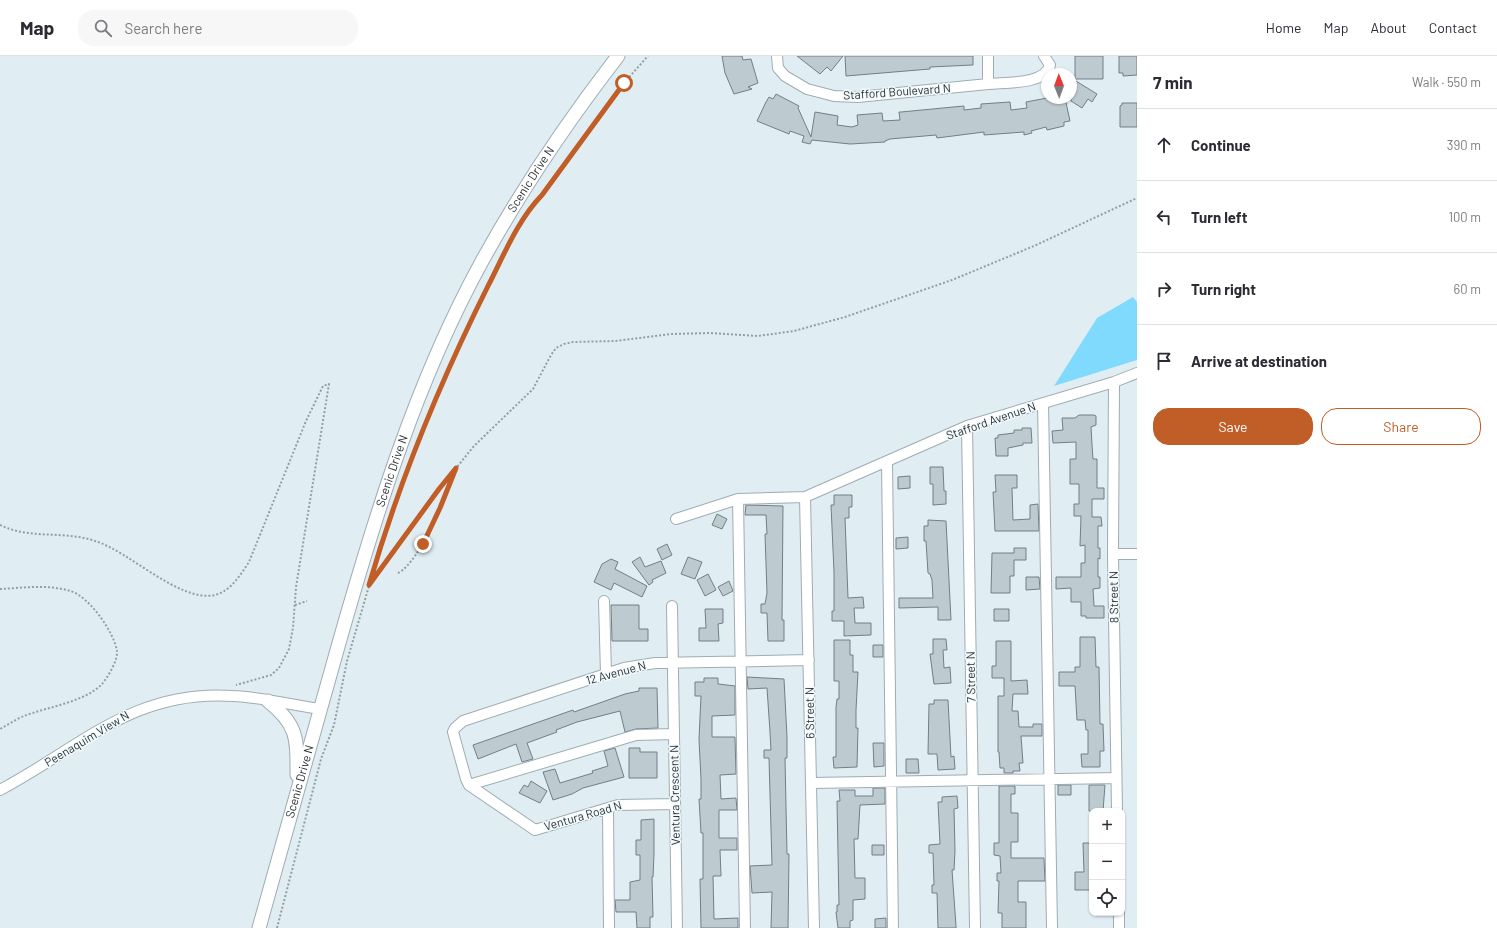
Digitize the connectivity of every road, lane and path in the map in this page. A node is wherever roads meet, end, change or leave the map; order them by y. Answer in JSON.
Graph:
{"nodes":[{"id":1,"x":618,"y":56,"type":"edge"},
{"id":2,"x":648,"y":56,"type":"edge"},
{"id":3,"x":777,"y":56,"type":"edge"},
{"id":4,"x":988,"y":56,"type":"edge"},
{"id":5,"x":1044,"y":56,"type":"edge"},
{"id":6,"x":988,"y":84,"type":"junction"},
{"id":7,"x":1137,"y":198,"type":"edge"},
{"id":8,"x":1137,"y":373,"type":"edge"},
{"id":9,"x":1114,"y":382,"type":"junction"},
{"id":10,"x":1043,"y":403,"type":"junction"},
{"id":11,"x":967,"y":426,"type":"junction"},
{"id":12,"x":887,"y":462,"type":"junction"},
{"id":13,"x":456,"y":468,"type":"junction"},
{"id":14,"x":805,"y":497,"type":"junction"},
{"id":15,"x":738,"y":499,"type":"junction"},
{"id":16,"x":676,"y":519,"type":"dead end"},
{"id":17,"x":0,"y":525,"type":"edge"},
{"id":18,"x":383,"y":535,"type":"dead end"},
{"id":19,"x":1113,"y":554,"type":"junction"},
{"id":20,"x":1137,"y":554,"type":"edge"},
{"id":21,"x":398,"y":573,"type":"dead end"},
{"id":22,"x":371,"y":578,"type":"dead end"},
{"id":23,"x":369,"y":585,"type":"junction"},
{"id":24,"x":0,"y":589,"type":"edge"},
{"id":25,"x":307,"y":601,"type":"dead end"},
{"id":26,"x":604,"y":601,"type":"dead end"},
{"id":27,"x":295,"y":606,"type":"junction"},
{"id":28,"x":672,"y":606,"type":"dead end"},
{"id":29,"x":741,"y":660,"type":"junction"},
{"id":30,"x":809,"y":660,"type":"junction"},
{"id":31,"x":674,"y":662,"type":"junction"},
{"id":32,"x":606,"y":674,"type":"junction"},
{"id":33,"x":236,"y":685,"type":"dead end"},
{"id":34,"x":268,"y":701,"type":"junction"},
{"id":35,"x":320,"y":709,"type":"junction"},
{"id":36,"x":0,"y":729,"type":"edge"},
{"id":37,"x":674,"y":734,"type":"junction"},
{"id":38,"x":1116,"y":778,"type":"junction"},
{"id":39,"x":1050,"y":779,"type":"junction"},
{"id":40,"x":973,"y":781,"type":"junction"},
{"id":41,"x":892,"y":782,"type":"junction"},
{"id":42,"x":811,"y":784,"type":"junction"},
{"id":43,"x":469,"y":785,"type":"junction"},
{"id":44,"x":0,"y":790,"type":"edge"},
{"id":45,"x":296,"y":791,"type":"junction"},
{"id":46,"x":675,"y":804,"type":"junction"},
{"id":47,"x":608,"y":808,"type":"junction"},
{"id":48,"x":1117,"y":808,"type":"edge"},
{"id":49,"x":1118,"y":916,"type":"edge"},
{"id":50,"x":259,"y":928,"type":"edge"},
{"id":51,"x":277,"y":928,"type":"edge"},
{"id":52,"x":609,"y":928,"type":"edge"},
{"id":53,"x":677,"y":928,"type":"edge"},
{"id":54,"x":745,"y":928,"type":"edge"},
{"id":55,"x":814,"y":928,"type":"edge"},
{"id":56,"x":893,"y":928,"type":"edge"},
{"id":57,"x":975,"y":928,"type":"edge"},
{"id":58,"x":1052,"y":928,"type":"edge"},
{"id":59,"x":1119,"y":928,"type":"edge"}],
"edges":[{"from":1,"to":35,"type":"main road","name":"Scenic Drive N"},
{"from":2,"to":18,"type":"path"},
{"from":3,"to":6,"type":"street","name":"Stafford Boulevard N"},
{"from":4,"to":6,"type":"street"},
{"from":5,"to":6,"type":"street","name":"Stafford Boulevard N"},
{"from":7,"to":13,"type":"path"},
{"from":8,"to":9,"type":"street","name":"Stafford Avenue N"},
{"from":9,"to":10,"type":"street","name":"Stafford Avenue N"},
{"from":9,"to":19,"type":"street","name":"8 Street N"},
{"from":10,"to":11,"type":"street","name":"Stafford Avenue N"},
{"from":10,"to":39,"type":"street"},
{"from":11,"to":12,"type":"street","name":"Stafford Avenue N"},
{"from":11,"to":40,"type":"street","name":"7 Street N"},
{"from":12,"to":14,"type":"street","name":"Stafford Avenue N"},
{"from":12,"to":41,"type":"street"},
{"from":13,"to":21,"type":"path"},
{"from":13,"to":23,"type":"path"},
{"from":14,"to":15,"type":"street"},
{"from":14,"to":30,"type":"street","name":"6 Street N"},
{"from":15,"to":16,"type":"street"},
{"from":15,"to":29,"type":"street"},
{"from":17,"to":27,"type":"path"},
{"from":19,"to":20,"type":"street"},
{"from":19,"to":38,"type":"street","name":"8 Street N"},
{"from":22,"to":23,"type":"path"},
{"from":23,"to":51,"type":"path"},
{"from":24,"to":36,"type":"path"},
{"from":25,"to":27,"type":"path"},
{"from":26,"to":32,"type":"street"},
{"from":27,"to":33,"type":"path"},
{"from":28,"to":31,"type":"street","name":"Ventura Crescent N"},
{"from":29,"to":30,"type":"street","name":"12 Avenue N"},
{"from":29,"to":31,"type":"street","name":"12 Avenue N"},
{"from":29,"to":54,"type":"street"},
{"from":30,"to":42,"type":"street","name":"6 Street N"},
{"from":31,"to":32,"type":"street","name":"12 Avenue N"},
{"from":31,"to":37,"type":"street","name":"Ventura Crescent N"},
{"from":32,"to":43,"type":"street","name":"12 Avenue N"},
{"from":34,"to":35,"type":"street","name":"Peenaquim View N"},
{"from":34,"to":44,"type":"street","name":"Peenaquim View N"},
{"from":34,"to":45,"type":"main road"},
{"from":35,"to":45,"type":"main road","name":"Scenic Drive N"},
{"from":37,"to":43,"type":"street"},
{"from":37,"to":46,"type":"street","name":"Ventura Crescent N"},
{"from":38,"to":39,"type":"street"},
{"from":38,"to":48,"type":"street","name":"8 Street N"},
{"from":39,"to":40,"type":"street"},
{"from":39,"to":58,"type":"street"},
{"from":40,"to":41,"type":"street"},
{"from":40,"to":57,"type":"street","name":"7 Street N"},
{"from":41,"to":42,"type":"street"},
{"from":41,"to":56,"type":"street"},
{"from":42,"to":55,"type":"street","name":"6 Street N"},
{"from":43,"to":47,"type":"street","name":"Ventura Road N"},
{"from":45,"to":50,"type":"main road","name":"Scenic Drive N"},
{"from":46,"to":47,"type":"street","name":"Ventura Road N"},
{"from":46,"to":53,"type":"street","name":"Ventura Crescent N"},
{"from":47,"to":52,"type":"street"},
{"from":49,"to":59,"type":"street"}]}
